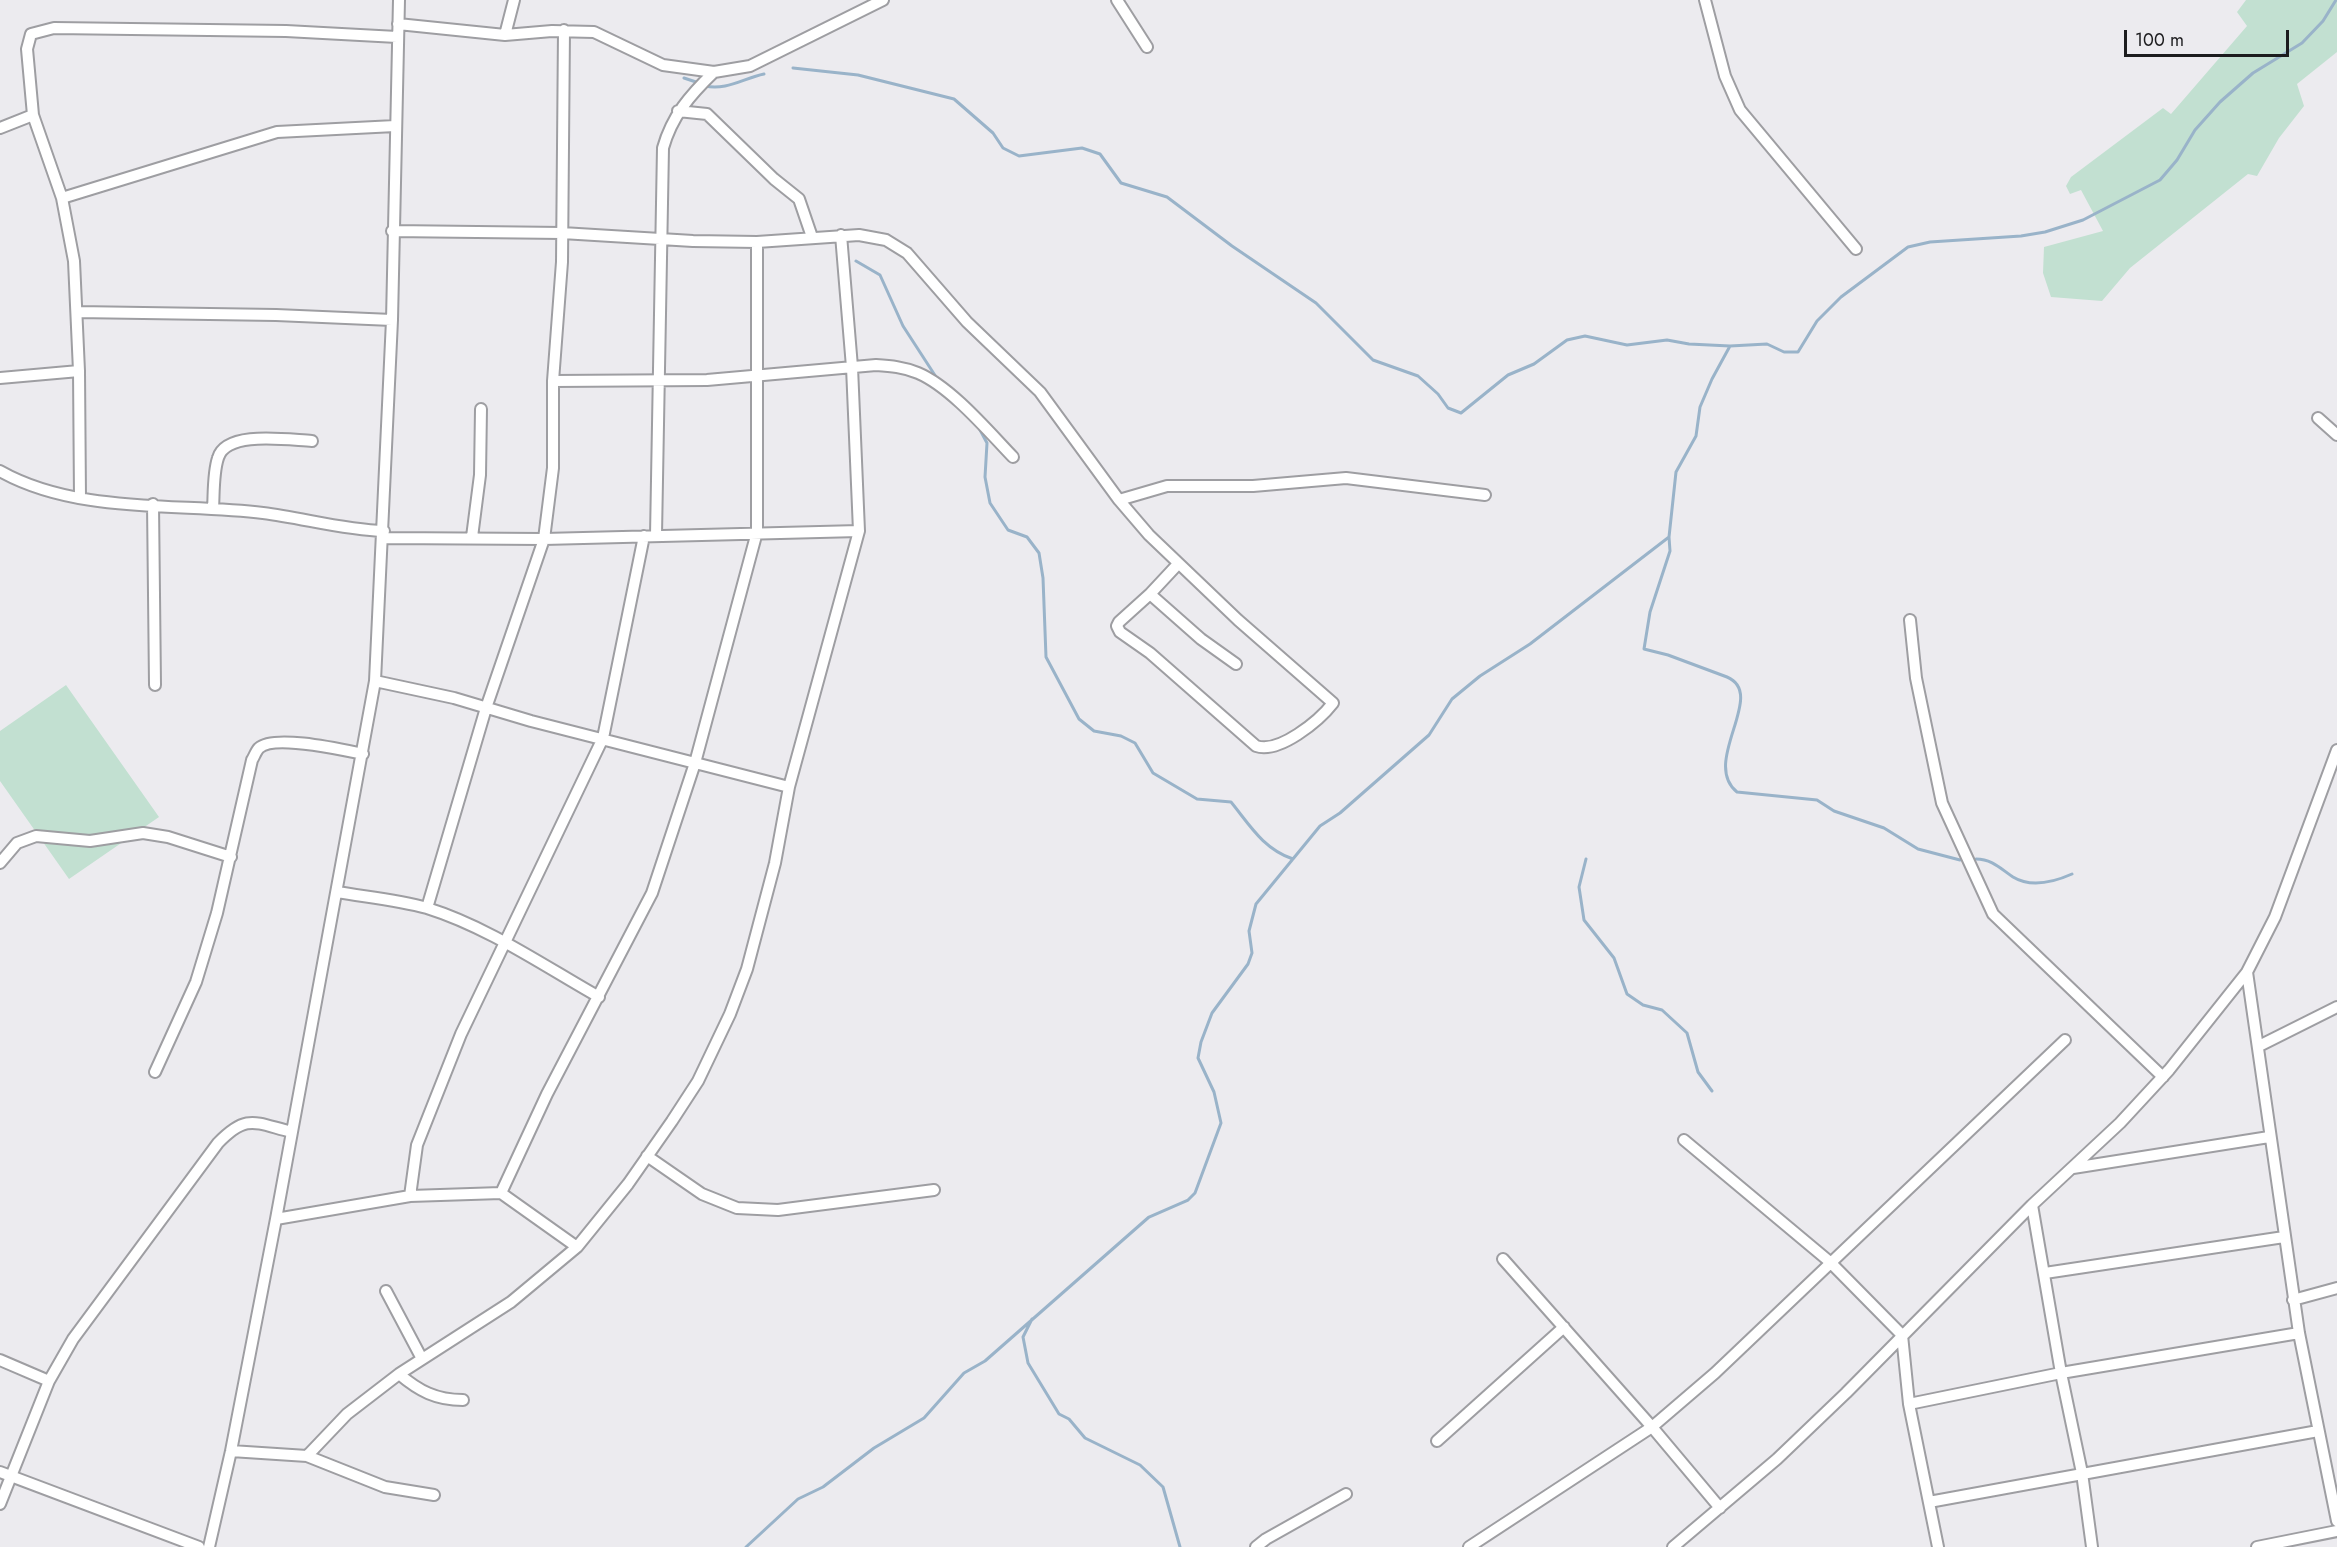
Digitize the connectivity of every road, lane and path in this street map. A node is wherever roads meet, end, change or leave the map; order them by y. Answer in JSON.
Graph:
{"nodes":[{"id":1,"x":399,"y":0,"type":"edge"},
{"id":2,"x":514,"y":0,"type":"edge"},
{"id":3,"x":884,"y":0,"type":"edge"},
{"id":4,"x":1117,"y":0,"type":"edge"},
{"id":5,"x":1705,"y":0,"type":"edge"},
{"id":6,"x":398,"y":24,"type":"junction"},
{"id":7,"x":564,"y":30,"type":"junction"},
{"id":8,"x":505,"y":35,"type":"junction"},
{"id":9,"x":397,"y":37,"type":"junction"},
{"id":10,"x":1147,"y":47,"type":"dead end"},
{"id":11,"x":714,"y":72,"type":"junction"},
{"id":12,"x":678,"y":111,"type":"junction"},
{"id":13,"x":33,"y":115,"type":"junction"},
{"id":14,"x":395,"y":126,"type":"junction"},
{"id":15,"x":0,"y":128,"type":"edge"},
{"id":16,"x":62,"y":198,"type":"junction"},
{"id":17,"x":392,"y":231,"type":"junction"},
{"id":18,"x":562,"y":232,"type":"junction"},
{"id":19,"x":841,"y":235,"type":"junction"},
{"id":20,"x":812,"y":237,"type":"junction"},
{"id":21,"x":659,"y":240,"type":"junction"},
{"id":22,"x":758,"y":242,"type":"junction"},
{"id":23,"x":1856,"y":249,"type":"dead end"},
{"id":24,"x":77,"y":312,"type":"junction"},
{"id":25,"x":393,"y":320,"type":"junction"},
{"id":26,"x":852,"y":367,"type":"junction"},
{"id":27,"x":79,"y":371,"type":"junction"},
{"id":28,"x":758,"y":377,"type":"junction"},
{"id":29,"x":0,"y":378,"type":"edge"},
{"id":30,"x":554,"y":381,"type":"junction"},
{"id":31,"x":659,"y":381,"type":"junction"},
{"id":32,"x":481,"y":409,"type":"dead end"},
{"id":33,"x":2318,"y":418,"type":"dead end"},
{"id":34,"x":2337,"y":435,"type":"edge"},
{"id":35,"x":312,"y":441,"type":"dead end"},
{"id":36,"x":1013,"y":457,"type":"dead end"},
{"id":37,"x":0,"y":471,"type":"edge"},
{"id":38,"x":1485,"y":495,"type":"dead end"},
{"id":39,"x":80,"y":498,"type":"junction"},
{"id":40,"x":1119,"y":500,"type":"junction"},
{"id":41,"x":153,"y":504,"type":"junction"},
{"id":42,"x":213,"y":509,"type":"junction"},
{"id":43,"x":859,"y":531,"type":"junction"},
{"id":44,"x":757,"y":532,"type":"junction"},
{"id":45,"x":384,"y":534,"type":"junction"},
{"id":46,"x":656,"y":535,"type":"junction"},
{"id":47,"x":644,"y":536,"type":"junction"},
{"id":48,"x":472,"y":537,"type":"junction"},
{"id":49,"x":544,"y":539,"type":"junction"},
{"id":50,"x":1178,"y":564,"type":"junction"},
{"id":51,"x":1150,"y":594,"type":"junction"},
{"id":52,"x":1910,"y":620,"type":"dead end"},
{"id":53,"x":1236,"y":664,"type":"dead end"},
{"id":54,"x":375,"y":681,"type":"junction"},
{"id":55,"x":155,"y":685,"type":"dead end"},
{"id":56,"x":486,"y":708,"type":"junction"},
{"id":57,"x":603,"y":738,"type":"junction"},
{"id":58,"x":2337,"y":750,"type":"edge"},
{"id":59,"x":363,"y":754,"type":"junction"},
{"id":60,"x":695,"y":763,"type":"junction"},
{"id":61,"x":789,"y":788,"type":"junction"},
{"id":62,"x":231,"y":857,"type":"junction"},
{"id":63,"x":0,"y":863,"type":"edge"},
{"id":64,"x":337,"y":892,"type":"junction"},
{"id":65,"x":427,"y":908,"type":"junction"},
{"id":66,"x":504,"y":943,"type":"junction"},
{"id":67,"x":2247,"y":972,"type":"junction"},
{"id":68,"x":599,"y":997,"type":"junction"},
{"id":69,"x":2337,"y":1007,"type":"edge"},
{"id":70,"x":2065,"y":1040,"type":"dead end"},
{"id":71,"x":2259,"y":1046,"type":"junction"},
{"id":72,"x":155,"y":1072,"type":"dead end"},
{"id":73,"x":2163,"y":1077,"type":"junction"},
{"id":74,"x":292,"y":1132,"type":"junction"},
{"id":75,"x":2269,"y":1137,"type":"junction"},
{"id":76,"x":1684,"y":1140,"type":"dead end"},
{"id":77,"x":647,"y":1156,"type":"junction"},
{"id":78,"x":2073,"y":1168,"type":"junction"},
{"id":79,"x":934,"y":1190,"type":"dead end"},
{"id":80,"x":501,"y":1193,"type":"junction"},
{"id":81,"x":410,"y":1196,"type":"junction"},
{"id":82,"x":2032,"y":1205,"type":"junction"},
{"id":83,"x":276,"y":1219,"type":"junction"},
{"id":84,"x":2284,"y":1237,"type":"junction"},
{"id":85,"x":577,"y":1247,"type":"junction"},
{"id":86,"x":1503,"y":1259,"type":"dead end"},
{"id":87,"x":1830,"y":1262,"type":"junction"},
{"id":88,"x":2045,"y":1273,"type":"junction"},
{"id":89,"x":2337,"y":1288,"type":"edge"},
{"id":90,"x":386,"y":1291,"type":"dead end"},
{"id":91,"x":2294,"y":1300,"type":"junction"},
{"id":92,"x":1564,"y":1327,"type":"junction"},
{"id":93,"x":2299,"y":1333,"type":"junction"},
{"id":94,"x":1902,"y":1335,"type":"junction"},
{"id":95,"x":421,"y":1357,"type":"junction"},
{"id":96,"x":0,"y":1360,"type":"edge"},
{"id":97,"x":2061,"y":1373,"type":"junction"},
{"id":98,"x":399,"y":1374,"type":"junction"},
{"id":99,"x":48,"y":1381,"type":"junction"},
{"id":100,"x":463,"y":1400,"type":"dead end"},
{"id":101,"x":1909,"y":1404,"type":"junction"},
{"id":102,"x":1652,"y":1427,"type":"junction"},
{"id":103,"x":2318,"y":1431,"type":"junction"},
{"id":104,"x":1437,"y":1441,"type":"dead end"},
{"id":105,"x":231,"y":1451,"type":"junction"},
{"id":106,"x":307,"y":1456,"type":"junction"},
{"id":107,"x":2082,"y":1473,"type":"junction"},
{"id":108,"x":5,"y":1474,"type":"edge"},
{"id":109,"x":1346,"y":1494,"type":"dead end"},
{"id":110,"x":434,"y":1495,"type":"dead end"},
{"id":111,"x":1929,"y":1502,"type":"junction"},
{"id":112,"x":0,"y":1504,"type":"edge"},
{"id":113,"x":1720,"y":1508,"type":"junction"},
{"id":114,"x":2337,"y":1521,"type":"edge"},
{"id":115,"x":2337,"y":1531,"type":"edge"},
{"id":116,"x":1678,"y":1545,"type":"edge"},
{"id":117,"x":199,"y":1547,"type":"edge"},
{"id":118,"x":209,"y":1547,"type":"edge"},
{"id":119,"x":1256,"y":1547,"type":"edge"},
{"id":120,"x":1469,"y":1547,"type":"edge"},
{"id":121,"x":1938,"y":1547,"type":"edge"},
{"id":122,"x":2092,"y":1547,"type":"edge"},
{"id":123,"x":2257,"y":1547,"type":"edge"}],
"edges":[{"from":1,"to":6,"type":"street"},
{"from":2,"to":8,"type":"street"},
{"from":3,"to":11,"type":"street"},
{"from":4,"to":10,"type":"street"},
{"from":5,"to":23,"type":"street"},
{"from":6,"to":8,"type":"street"},
{"from":6,"to":9,"type":"street"},
{"from":7,"to":8,"type":"street"},
{"from":7,"to":11,"type":"street"},
{"from":7,"to":18,"type":"street"},
{"from":9,"to":13,"type":"street"},
{"from":9,"to":14,"type":"street"},
{"from":11,"to":12,"type":"street"},
{"from":12,"to":20,"type":"street"},
{"from":12,"to":21,"type":"street"},
{"from":13,"to":15,"type":"street"},
{"from":13,"to":16,"type":"street"},
{"from":14,"to":16,"type":"street"},
{"from":14,"to":17,"type":"street"},
{"from":16,"to":24,"type":"street"},
{"from":17,"to":18,"type":"street"},
{"from":17,"to":25,"type":"street"},
{"from":18,"to":21,"type":"street"},
{"from":18,"to":30,"type":"street"},
{"from":19,"to":20,"type":"street"},
{"from":19,"to":26,"type":"street"},
{"from":19,"to":40,"type":"street"},
{"from":20,"to":22,"type":"street"},
{"from":21,"to":22,"type":"street"},
{"from":21,"to":31,"type":"street"},
{"from":22,"to":28,"type":"street"},
{"from":24,"to":25,"type":"street"},
{"from":24,"to":27,"type":"street"},
{"from":25,"to":45,"type":"street"},
{"from":26,"to":28,"type":"street"},
{"from":26,"to":36,"type":"street"},
{"from":26,"to":43,"type":"street"},
{"from":27,"to":29,"type":"street"},
{"from":27,"to":39,"type":"street"},
{"from":28,"to":31,"type":"street"},
{"from":28,"to":44,"type":"street"},
{"from":30,"to":31,"type":"street"},
{"from":30,"to":49,"type":"street"},
{"from":31,"to":46,"type":"street"},
{"from":32,"to":48,"type":"street"},
{"from":33,"to":34,"type":"street"},
{"from":35,"to":42,"type":"street"},
{"from":37,"to":39,"type":"street"},
{"from":38,"to":40,"type":"street"},
{"from":39,"to":41,"type":"street"},
{"from":40,"to":50,"type":"street"},
{"from":41,"to":42,"type":"street"},
{"from":41,"to":55,"type":"street"},
{"from":42,"to":45,"type":"street"},
{"from":43,"to":44,"type":"street"},
{"from":43,"to":61,"type":"street"},
{"from":44,"to":46,"type":"street"},
{"from":44,"to":60,"type":"street"},
{"from":45,"to":48,"type":"street"},
{"from":45,"to":54,"type":"street"},
{"from":46,"to":47,"type":"street"},
{"from":47,"to":49,"type":"street"},
{"from":47,"to":57,"type":"street"},
{"from":48,"to":49,"type":"street"},
{"from":49,"to":56,"type":"street"},
{"from":50,"to":51,"type":"street"},
{"from":50,"to":51,"type":"street"},
{"from":51,"to":53,"type":"street"},
{"from":52,"to":73,"type":"street"},
{"from":54,"to":56,"type":"street"},
{"from":54,"to":59,"type":"street"},
{"from":56,"to":57,"type":"street"},
{"from":56,"to":65,"type":"street"},
{"from":57,"to":60,"type":"street"},
{"from":57,"to":66,"type":"street"},
{"from":58,"to":67,"type":"street"},
{"from":59,"to":62,"type":"street"},
{"from":59,"to":64,"type":"street"},
{"from":60,"to":61,"type":"street"},
{"from":60,"to":68,"type":"street"},
{"from":61,"to":77,"type":"street"},
{"from":62,"to":63,"type":"street"},
{"from":62,"to":72,"type":"street"},
{"from":64,"to":65,"type":"street"},
{"from":64,"to":74,"type":"street"},
{"from":65,"to":66,"type":"street"},
{"from":66,"to":68,"type":"street"},
{"from":66,"to":81,"type":"street"},
{"from":67,"to":71,"type":"street"},
{"from":67,"to":73,"type":"street"},
{"from":68,"to":80,"type":"street"},
{"from":69,"to":71,"type":"street"},
{"from":70,"to":87,"type":"street"},
{"from":71,"to":75,"type":"street"},
{"from":73,"to":78,"type":"street"},
{"from":74,"to":83,"type":"street"},
{"from":74,"to":99,"type":"street"},
{"from":75,"to":78,"type":"street"},
{"from":75,"to":84,"type":"street"},
{"from":76,"to":87,"type":"street"},
{"from":77,"to":79,"type":"street"},
{"from":77,"to":85,"type":"street"},
{"from":78,"to":82,"type":"street"},
{"from":80,"to":81,"type":"street"},
{"from":80,"to":85,"type":"street"},
{"from":81,"to":83,"type":"street"},
{"from":82,"to":88,"type":"street"},
{"from":82,"to":94,"type":"street"},
{"from":83,"to":105,"type":"street"},
{"from":84,"to":88,"type":"street"},
{"from":84,"to":91,"type":"street"},
{"from":85,"to":95,"type":"street"},
{"from":86,"to":92,"type":"street"},
{"from":87,"to":94,"type":"street"},
{"from":87,"to":102,"type":"street"},
{"from":88,"to":97,"type":"street"},
{"from":89,"to":91,"type":"street"},
{"from":90,"to":95,"type":"street"},
{"from":91,"to":93,"type":"street"},
{"from":92,"to":102,"type":"street"},
{"from":92,"to":104,"type":"street"},
{"from":93,"to":97,"type":"street"},
{"from":93,"to":103,"type":"street"},
{"from":94,"to":101,"type":"street"},
{"from":94,"to":113,"type":"street"},
{"from":95,"to":98,"type":"street"},
{"from":96,"to":99,"type":"street"},
{"from":97,"to":101,"type":"street"},
{"from":97,"to":107,"type":"street"},
{"from":98,"to":100,"type":"street"},
{"from":98,"to":106,"type":"street"},
{"from":99,"to":108,"type":"street"},
{"from":101,"to":111,"type":"street"},
{"from":102,"to":113,"type":"street"},
{"from":102,"to":120,"type":"street"},
{"from":103,"to":107,"type":"street"},
{"from":103,"to":114,"type":"street"},
{"from":105,"to":106,"type":"street"},
{"from":105,"to":118,"type":"street"},
{"from":106,"to":110,"type":"street"},
{"from":107,"to":111,"type":"street"},
{"from":107,"to":122,"type":"street"},
{"from":108,"to":112,"type":"street"},
{"from":108,"to":117,"type":"street"},
{"from":109,"to":119,"type":"street"},
{"from":111,"to":121,"type":"street"},
{"from":113,"to":116,"type":"street"},
{"from":115,"to":123,"type":"street"}]}
